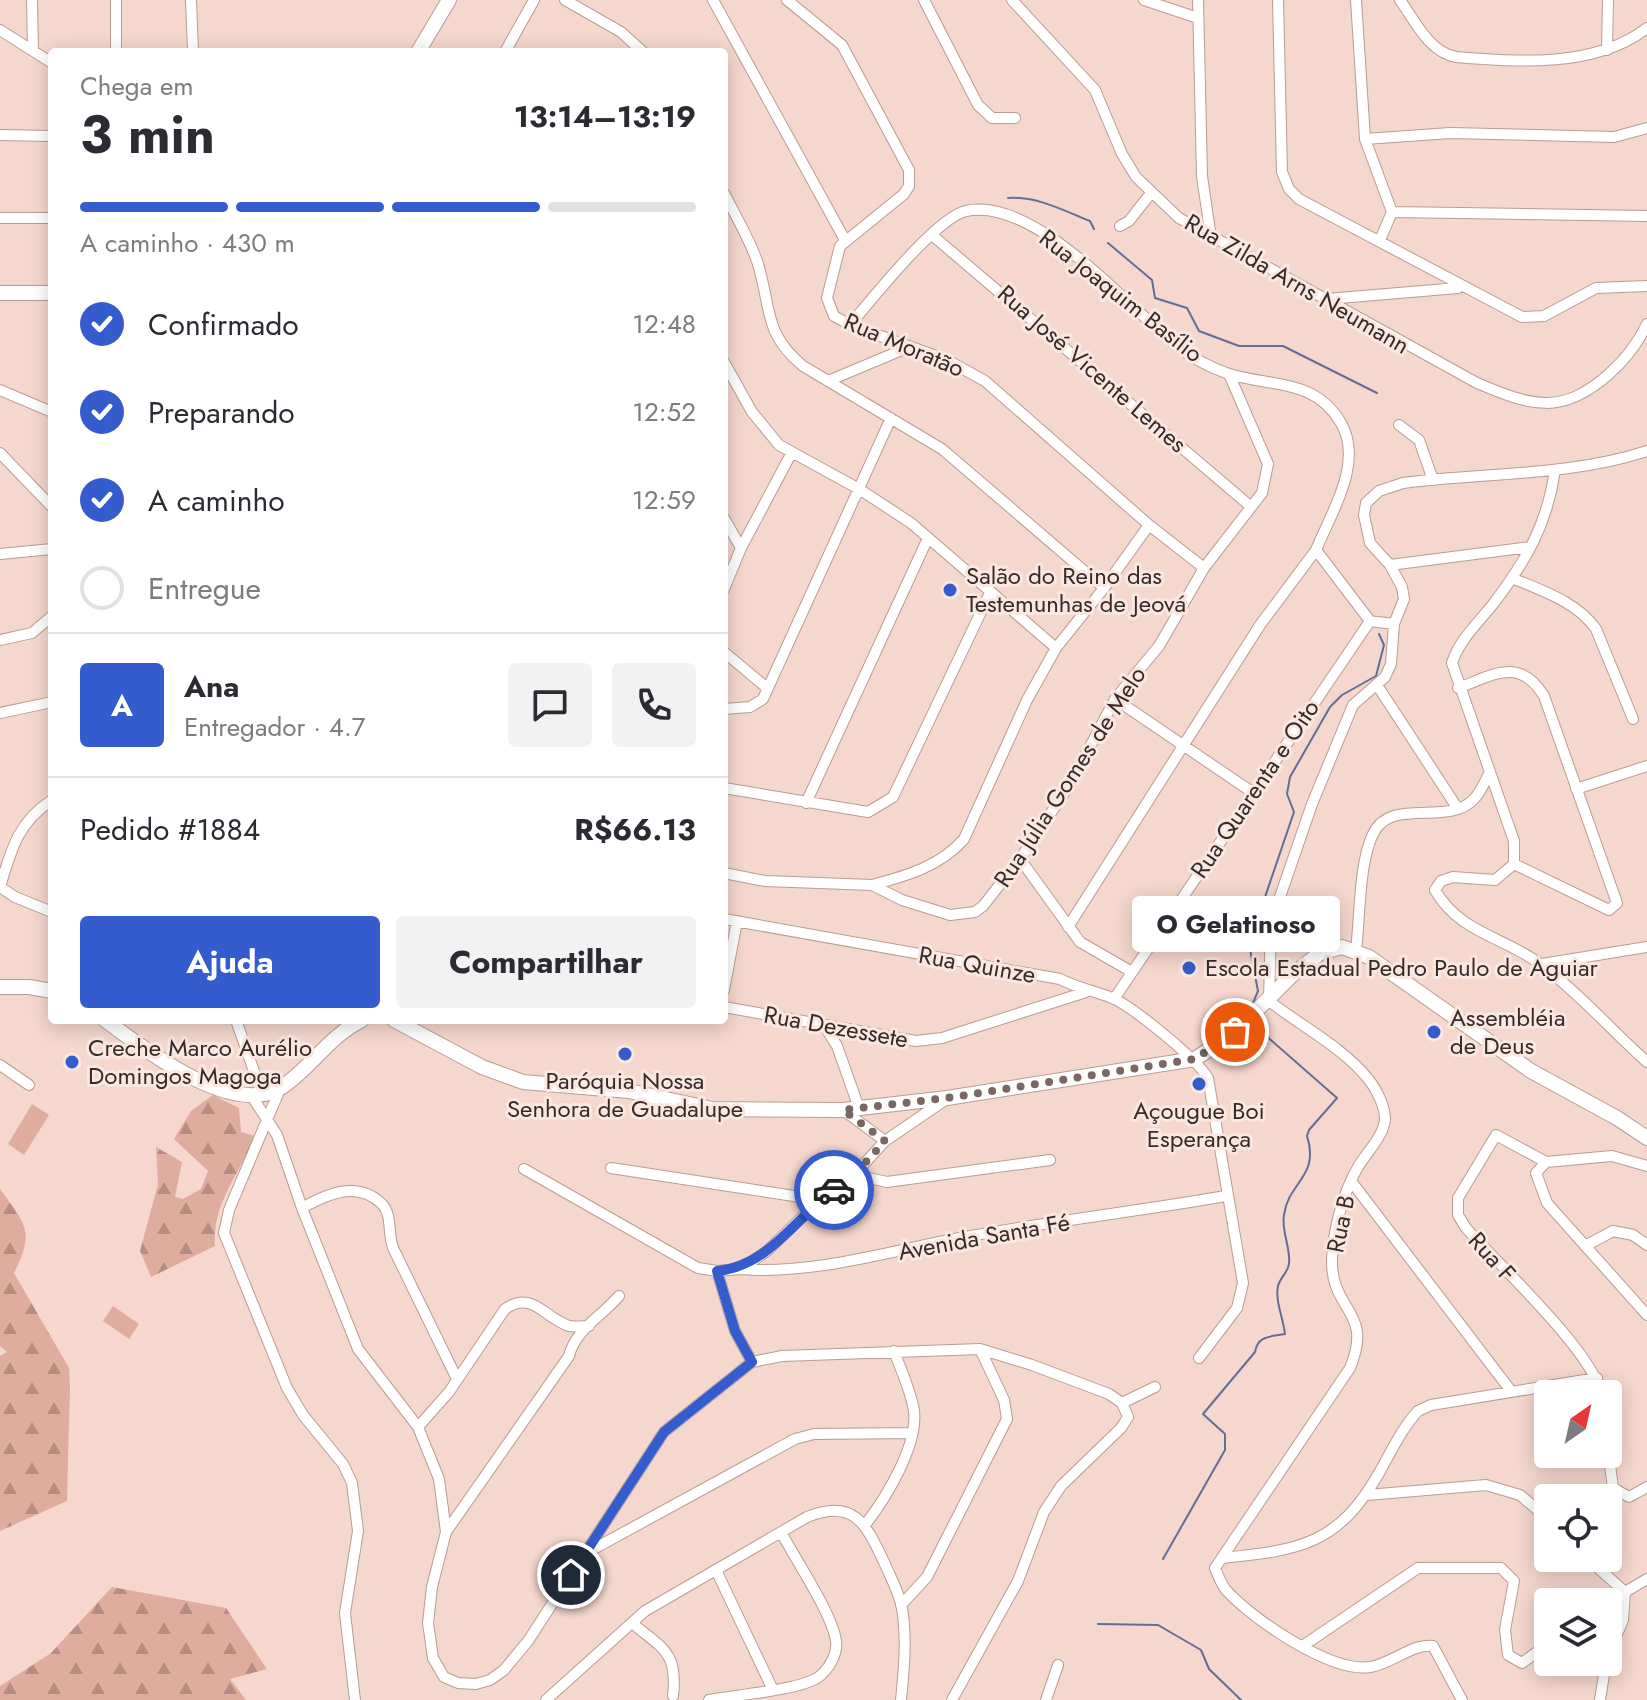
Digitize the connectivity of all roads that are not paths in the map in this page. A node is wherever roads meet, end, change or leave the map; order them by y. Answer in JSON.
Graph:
{"nodes":[{"id":1,"x":32,"y":0,"type":"edge"},
{"id":2,"x":116,"y":0,"type":"edge"},
{"id":3,"x":191,"y":0,"type":"edge"},
{"id":4,"x":449,"y":0,"type":"edge"},
{"id":5,"x":534,"y":0,"type":"edge"},
{"id":6,"x":565,"y":0,"type":"edge"},
{"id":7,"x":713,"y":0,"type":"edge"},
{"id":8,"x":787,"y":0,"type":"edge"},
{"id":9,"x":924,"y":0,"type":"edge"},
{"id":10,"x":1012,"y":0,"type":"edge"},
{"id":11,"x":1144,"y":0,"type":"edge"},
{"id":12,"x":1198,"y":0,"type":"edge"},
{"id":13,"x":1278,"y":0,"type":"edge"},
{"id":14,"x":1356,"y":0,"type":"edge"},
{"id":15,"x":1400,"y":0,"type":"edge"},
{"id":16,"x":1608,"y":0,"type":"edge"},
{"id":17,"x":1198,"y":18,"type":"junction"},
{"id":18,"x":1647,"y":28,"type":"edge"},
{"id":19,"x":0,"y":30,"type":"edge"},
{"id":20,"x":116,"y":48,"type":"edge"},
{"id":21,"x":193,"y":48,"type":"edge"},
{"id":22,"x":420,"y":48,"type":"edge"},
{"id":23,"x":507,"y":48,"type":"edge"},
{"id":24,"x":639,"y":48,"type":"edge"},
{"id":25,"x":1607,"y":50,"type":"junction"},
{"id":26,"x":33,"y":51,"type":"junction"},
{"id":27,"x":48,"y":60,"type":"edge"},
{"id":28,"x":1015,"y":118,"type":"dead end"},
{"id":29,"x":1647,"y":128,"type":"edge"},
{"id":30,"x":0,"y":135,"type":"edge"},
{"id":31,"x":48,"y":136,"type":"edge"},
{"id":32,"x":1365,"y":139,"type":"junction"},
{"id":33,"x":1151,"y":193,"type":"junction"},
{"id":34,"x":728,"y":201,"type":"edge"},
{"id":35,"x":1392,"y":212,"type":"junction"},
{"id":36,"x":1647,"y":216,"type":"edge"},
{"id":37,"x":0,"y":218,"type":"edge"},
{"id":38,"x":48,"y":218,"type":"edge"},
{"id":39,"x":1120,"y":226,"type":"dead end"},
{"id":40,"x":932,"y":235,"type":"junction"},
{"id":41,"x":1211,"y":238,"type":"junction"},
{"id":42,"x":845,"y":240,"type":"junction"},
{"id":43,"x":1380,"y":240,"type":"junction"},
{"id":44,"x":1647,"y":286,"type":"edge"},
{"id":45,"x":1460,"y":288,"type":"junction"},
{"id":46,"x":0,"y":293,"type":"edge"},
{"id":47,"x":48,"y":293,"type":"edge"},
{"id":48,"x":1327,"y":299,"type":"junction"},
{"id":49,"x":1647,"y":324,"type":"edge"},
{"id":50,"x":850,"y":325,"type":"junction"},
{"id":51,"x":909,"y":347,"type":"junction"},
{"id":52,"x":728,"y":369,"type":"edge"},
{"id":53,"x":1229,"y":374,"type":"junction"},
{"id":54,"x":828,"y":381,"type":"junction"},
{"id":55,"x":0,"y":390,"type":"edge"},
{"id":56,"x":48,"y":410,"type":"edge"},
{"id":57,"x":891,"y":418,"type":"junction"},
{"id":58,"x":1399,"y":425,"type":"dead end"},
{"id":59,"x":1647,"y":451,"type":"edge"},
{"id":60,"x":0,"y":453,"type":"edge"},
{"id":61,"x":791,"y":454,"type":"junction"},
{"id":62,"x":1555,"y":470,"type":"junction"},
{"id":63,"x":1433,"y":480,"type":"junction"},
{"id":64,"x":859,"y":489,"type":"junction"},
{"id":65,"x":48,"y":503,"type":"edge"},
{"id":66,"x":1249,"y":505,"type":"junction"},
{"id":67,"x":728,"y":525,"type":"edge"},
{"id":68,"x":1149,"y":525,"type":"junction"},
{"id":69,"x":928,"y":538,"type":"junction"},
{"id":70,"x":1530,"y":547,"type":"junction"},
{"id":71,"x":741,"y":548,"type":"junction"},
{"id":72,"x":48,"y":549,"type":"edge"},
{"id":73,"x":1316,"y":550,"type":"junction"},
{"id":74,"x":0,"y":554,"type":"edge"},
{"id":75,"x":1390,"y":565,"type":"junction"},
{"id":76,"x":1204,"y":568,"type":"junction"},
{"id":77,"x":1512,"y":578,"type":"junction"},
{"id":78,"x":728,"y":579,"type":"edge"},
{"id":79,"x":1104,"y":588,"type":"junction"},
{"id":80,"x":990,"y":593,"type":"junction"},
{"id":81,"x":48,"y":619,"type":"edge"},
{"id":82,"x":1370,"y":621,"type":"junction"},
{"id":83,"x":1394,"y":624,"type":"junction"},
{"id":84,"x":0,"y":640,"type":"edge"},
{"id":85,"x":1056,"y":648,"type":"junction"},
{"id":86,"x":728,"y":655,"type":"edge"},
{"id":87,"x":1377,"y":685,"type":"junction"},
{"id":88,"x":767,"y":688,"type":"junction"},
{"id":89,"x":1458,"y":688,"type":"junction"},
{"id":90,"x":1115,"y":699,"type":"junction"},
{"id":91,"x":48,"y":703,"type":"edge"},
{"id":92,"x":728,"y":710,"type":"edge"},
{"id":93,"x":0,"y":713,"type":"edge"},
{"id":94,"x":1633,"y":719,"type":"dead end"},
{"id":95,"x":1185,"y":743,"type":"junction"},
{"id":96,"x":1647,"y":766,"type":"edge"},
{"id":97,"x":1490,"y":772,"type":"junction"},
{"id":98,"x":728,"y":789,"type":"edge"},
{"id":99,"x":1576,"y":789,"type":"junction"},
{"id":100,"x":1252,"y":792,"type":"junction"},
{"id":101,"x":48,"y":803,"type":"edge"},
{"id":102,"x":806,"y":803,"type":"junction"},
{"id":103,"x":1458,"y":809,"type":"junction"},
{"id":104,"x":1020,"y":859,"type":"junction"},
{"id":105,"x":1514,"y":864,"type":"junction"},
{"id":106,"x":728,"y":874,"type":"edge"},
{"id":107,"x":872,"y":885,"type":"junction"},
{"id":108,"x":0,"y":887,"type":"edge"},
{"id":109,"x":48,"y":911,"type":"edge"},
{"id":110,"x":728,"y":920,"type":"edge"},
{"id":111,"x":737,"y":921,"type":"junction"},
{"id":112,"x":1068,"y":927,"type":"junction"},
{"id":113,"x":1647,"y":947,"type":"edge"},
{"id":114,"x":1356,"y":950,"type":"junction"},
{"id":115,"x":1542,"y":964,"type":"junction"},
{"id":116,"x":728,"y":969,"type":"edge"},
{"id":117,"x":1132,"y":972,"type":"junction"},
{"id":118,"x":1060,"y":979,"type":"junction"},
{"id":119,"x":0,"y":987,"type":"edge"},
{"id":120,"x":48,"y":990,"type":"edge"},
{"id":121,"x":1086,"y":992,"type":"junction"},
{"id":122,"x":1114,"y":999,"type":"junction"},
{"id":123,"x":1269,"y":1001,"type":"junction"},
{"id":124,"x":1048,"y":1005,"type":"junction"},
{"id":125,"x":728,"y":1008,"type":"edge"},
{"id":126,"x":111,"y":1024,"type":"edge"},
{"id":127,"x":241,"y":1024,"type":"edge"},
{"id":128,"x":356,"y":1024,"type":"edge"},
{"id":129,"x":401,"y":1024,"type":"edge"},
{"id":130,"x":824,"y":1025,"type":"junction"},
{"id":131,"x":847,"y":1028,"type":"junction"},
{"id":132,"x":837,"y":1046,"type":"junction"},
{"id":133,"x":1195,"y":1059,"type":"junction"},
{"id":134,"x":1647,"y":1062,"type":"edge"},
{"id":135,"x":0,"y":1065,"type":"edge"},
{"id":136,"x":29,"y":1085,"type":"dead end"},
{"id":137,"x":280,"y":1089,"type":"junction"},
{"id":138,"x":256,"y":1095,"type":"junction"},
{"id":139,"x":947,"y":1098,"type":"junction"},
{"id":140,"x":859,"y":1108,"type":"junction"},
{"id":141,"x":843,"y":1110,"type":"junction"},
{"id":142,"x":267,"y":1123,"type":"junction"},
{"id":143,"x":1647,"y":1138,"type":"edge"},
{"id":144,"x":885,"y":1141,"type":"junction"},
{"id":145,"x":1050,"y":1160,"type":"dead end"},
{"id":146,"x":1546,"y":1162,"type":"junction"},
{"id":147,"x":1647,"y":1166,"type":"edge"},
{"id":148,"x":611,"y":1168,"type":"dead end"},
{"id":149,"x":524,"y":1169,"type":"dead end"},
{"id":150,"x":854,"y":1175,"type":"junction"},
{"id":151,"x":1351,"y":1181,"type":"junction"},
{"id":152,"x":1226,"y":1196,"type":"junction"},
{"id":153,"x":820,"y":1200,"type":"junction"},
{"id":154,"x":302,"y":1208,"type":"junction"},
{"id":155,"x":1647,"y":1245,"type":"edge"},
{"id":156,"x":1585,"y":1246,"type":"junction"},
{"id":157,"x":741,"y":1269,"type":"junction"},
{"id":158,"x":717,"y":1271,"type":"junction"},
{"id":159,"x":619,"y":1296,"type":"dead end"},
{"id":160,"x":1647,"y":1315,"type":"edge"},
{"id":161,"x":589,"y":1326,"type":"junction"},
{"id":162,"x":980,"y":1349,"type":"junction"},
{"id":163,"x":894,"y":1351,"type":"junction"},
{"id":164,"x":1199,"y":1358,"type":"dead end"},
{"id":165,"x":752,"y":1362,"type":"junction"},
{"id":166,"x":1597,"y":1378,"type":"joint"},
{"id":167,"x":457,"y":1379,"type":"junction"},
{"id":168,"x":1155,"y":1387,"type":"dead end"},
{"id":169,"x":1511,"y":1391,"type":"junction"},
{"id":170,"x":1122,"y":1403,"type":"junction"},
{"id":171,"x":418,"y":1427,"type":"junction"},
{"id":172,"x":912,"y":1433,"type":"junction"},
{"id":173,"x":1610,"y":1468,"type":"edge"},
{"id":174,"x":1647,"y":1487,"type":"edge"},
{"id":175,"x":1367,"y":1495,"type":"junction"},
{"id":176,"x":1534,"y":1507,"type":"edge"},
{"id":177,"x":865,"y":1525,"type":"junction"},
{"id":178,"x":446,"y":1532,"type":"junction"},
{"id":179,"x":781,"y":1532,"type":"junction"},
{"id":180,"x":585,"y":1553,"type":"junction"},
{"id":181,"x":1222,"y":1558,"type":"junction"},
{"id":182,"x":716,"y":1570,"type":"junction"},
{"id":183,"x":1603,"y":1572,"type":"edge"},
{"id":184,"x":1647,"y":1579,"type":"edge"},
{"id":185,"x":1625,"y":1592,"type":"junction"},
{"id":186,"x":901,"y":1605,"type":"junction"},
{"id":187,"x":1622,"y":1622,"type":"edge"},
{"id":188,"x":632,"y":1623,"type":"junction"},
{"id":189,"x":1304,"y":1645,"type":"junction"},
{"id":190,"x":1534,"y":1654,"type":"edge"},
{"id":191,"x":1058,"y":1665,"type":"dead end"},
{"id":192,"x":1604,"y":1676,"type":"edge"},
{"id":193,"x":772,"y":1688,"type":"junction"},
{"id":194,"x":672,"y":1699,"type":"edge"},
{"id":195,"x":355,"y":1700,"type":"edge"},
{"id":196,"x":546,"y":1700,"type":"edge"},
{"id":197,"x":709,"y":1700,"type":"edge"},
{"id":198,"x":901,"y":1700,"type":"edge"},
{"id":199,"x":952,"y":1700,"type":"edge"},
{"id":200,"x":1046,"y":1700,"type":"edge"},
{"id":201,"x":1462,"y":1700,"type":"edge"},
{"id":202,"x":1600,"y":1700,"type":"edge"}],
"edges":[{"from":1,"to":26,"type":"street"},
{"from":2,"to":20,"type":"street"},
{"from":3,"to":21,"type":"street"},
{"from":4,"to":22,"type":"main road"},
{"from":5,"to":23,"type":"street"},
{"from":6,"to":24,"type":"street"},
{"from":7,"to":42,"type":"street"},
{"from":8,"to":42,"type":"street"},
{"from":9,"to":28,"type":"street"},
{"from":10,"to":33,"type":"street","name":"Rua Zilda Arns Neumann"},
{"from":11,"to":17,"type":"street"},
{"from":12,"to":17,"type":"street"},
{"from":13,"to":43,"type":"street"},
{"from":14,"to":32,"type":"street"},
{"from":15,"to":25,"type":"street"},
{"from":16,"to":25,"type":"street"},
{"from":17,"to":41,"type":"street"},
{"from":18,"to":25,"type":"street"},
{"from":19,"to":26,"type":"street"},
{"from":26,"to":27,"type":"street"},
{"from":29,"to":32,"type":"street"},
{"from":30,"to":31,"type":"street"},
{"from":32,"to":35,"type":"street"},
{"from":33,"to":39,"type":"street"},
{"from":33,"to":41,"type":"street","name":"Rua Zilda Arns Neumann"},
{"from":34,"to":54,"type":"street"},
{"from":35,"to":36,"type":"street"},
{"from":35,"to":43,"type":"street"},
{"from":37,"to":38,"type":"street"},
{"from":40,"to":50,"type":"street","name":"Rua Joaquim Basílio"},
{"from":40,"to":53,"type":"street","name":"Rua Joaquim Basílio"},
{"from":40,"to":66,"type":"street","name":"Rua José Vicente Lemes"},
{"from":41,"to":48,"type":"street","name":"Rua Zilda Arns Neumann"},
{"from":42,"to":50,"type":"street","name":"Rua Moratão"},
{"from":43,"to":45,"type":"street"},
{"from":44,"to":45,"type":"street"},
{"from":45,"to":48,"type":"street"},
{"from":46,"to":47,"type":"main road"},
{"from":48,"to":49,"type":"street","name":"Rua Zilda Arns Neumann"},
{"from":50,"to":51,"type":"street","name":"Rua Moratão"},
{"from":51,"to":54,"type":"street"},
{"from":51,"to":68,"type":"street","name":"Rua Moratão"},
{"from":52,"to":61,"type":"street"},
{"from":53,"to":66,"type":"street","name":"Rua Júlia Gomes de Melo"},
{"from":53,"to":73,"type":"street","name":"Rua Joaquim Basílio"},
{"from":54,"to":57,"type":"street"},
{"from":55,"to":56,"type":"street"},
{"from":57,"to":64,"type":"street"},
{"from":57,"to":79,"type":"street"},
{"from":58,"to":63,"type":"street"},
{"from":59,"to":62,"type":"street"},
{"from":60,"to":65,"type":"street"},
{"from":61,"to":64,"type":"street"},
{"from":61,"to":71,"type":"street"},
{"from":62,"to":63,"type":"street"},
{"from":62,"to":70,"type":"street"},
{"from":63,"to":75,"type":"street"},
{"from":64,"to":69,"type":"street"},
{"from":64,"to":88,"type":"street"},
{"from":66,"to":76,"type":"street","name":"Rua Júlia Gomes de Melo"},
{"from":67,"to":71,"type":"street"},
{"from":68,"to":76,"type":"street","name":"Rua Moratão"},
{"from":68,"to":79,"type":"street"},
{"from":69,"to":80,"type":"street"},
{"from":69,"to":102,"type":"street"},
{"from":70,"to":75,"type":"street"},
{"from":70,"to":77,"type":"street"},
{"from":71,"to":78,"type":"street"},
{"from":72,"to":74,"type":"street"},
{"from":73,"to":82,"type":"street"},
{"from":73,"to":95,"type":"street","name":"Rua Joaquim Basílio"},
{"from":75,"to":83,"type":"street"},
{"from":76,"to":90,"type":"street","name":"Rua Júlia Gomes de Melo"},
{"from":77,"to":89,"type":"street"},
{"from":77,"to":94,"type":"street"},
{"from":79,"to":85,"type":"street"},
{"from":80,"to":85,"type":"street"},
{"from":80,"to":102,"type":"street"},
{"from":81,"to":84,"type":"street"},
{"from":82,"to":83,"type":"street"},
{"from":82,"to":100,"type":"street","name":"Rua Quarenta e Oito"},
{"from":83,"to":87,"type":"street"},
{"from":85,"to":107,"type":"street"},
{"from":86,"to":88,"type":"street"},
{"from":87,"to":103,"type":"street"},
{"from":87,"to":123,"type":"street"},
{"from":88,"to":92,"type":"street"},
{"from":89,"to":97,"type":"street"},
{"from":89,"to":99,"type":"street"},
{"from":90,"to":95,"type":"street"},
{"from":90,"to":104,"type":"street","name":"Rua Júlia Gomes de Melo"},
{"from":91,"to":93,"type":"street"},
{"from":95,"to":100,"type":"street"},
{"from":95,"to":112,"type":"street","name":"Rua Joaquim Basílio"},
{"from":96,"to":99,"type":"street"},
{"from":97,"to":103,"type":"street"},
{"from":97,"to":105,"type":"street"},
{"from":98,"to":102,"type":"street"},
{"from":99,"to":105,"type":"street"},
{"from":100,"to":117,"type":"street","name":"Rua Quarenta e Oito"},
{"from":101,"to":108,"type":"street"},
{"from":103,"to":114,"type":"street"},
{"from":104,"to":107,"type":"street","name":"Rua Júlia Gomes de Melo"},
{"from":104,"to":112,"type":"street"},
{"from":105,"to":115,"type":"street"},
{"from":106,"to":107,"type":"street","name":"Rua Júlia Gomes de Melo"},
{"from":108,"to":109,"type":"street"},
{"from":110,"to":111,"type":"street","name":"Rua Quinze"},
{"from":111,"to":116,"type":"street"},
{"from":111,"to":118,"type":"street","name":"Rua Quinze"},
{"from":112,"to":117,"type":"street"},
{"from":113,"to":115,"type":"street"},
{"from":114,"to":123,"type":"main road"},
{"from":114,"to":143,"type":"main road"},
{"from":115,"to":134,"type":"street"},
{"from":117,"to":122,"type":"street","name":"Rua Quarenta e Oito"},
{"from":118,"to":121,"type":"street","name":"Rua Quinze"},
{"from":118,"to":124,"type":"street"},
{"from":119,"to":120,"type":"main road"},
{"from":121,"to":122,"type":"street","name":"Rua Quinze"},
{"from":121,"to":124,"type":"street","name":"Rua Dezessete"},
{"from":122,"to":133,"type":"street","name":"Rua Quinze"},
{"from":123,"to":133,"type":"main road"},
{"from":123,"to":151,"type":"street","name":"Rua B"},
{"from":124,"to":131,"type":"street","name":"Rua Dezessete"},
{"from":125,"to":130,"type":"street","name":"Rua Dezessete"},
{"from":126,"to":138,"type":"main road"},
{"from":127,"to":138,"type":"street"},
{"from":128,"to":137,"type":"main road"},
{"from":129,"to":141,"type":"main road"},
{"from":130,"to":131,"type":"street","name":"Rua Dezessete"},
{"from":130,"to":132,"type":"street"},
{"from":131,"to":132,"type":"street"},
{"from":132,"to":140,"type":"street"},
{"from":133,"to":139,"type":"main road"},
{"from":133,"to":152,"type":"street"},
{"from":135,"to":136,"type":"street"},
{"from":137,"to":138,"type":"main road"},
{"from":137,"to":142,"type":"street"},
{"from":138,"to":142,"type":"street"},
{"from":139,"to":140,"type":"main road"},
{"from":139,"to":144,"type":"street"},
{"from":140,"to":141,"type":"main road"},
{"from":141,"to":144,"type":"street"},
{"from":142,"to":154,"type":"street"},
{"from":142,"to":195,"type":"street"},
{"from":144,"to":150,"type":"street"},
{"from":145,"to":150,"type":"street"},
{"from":146,"to":147,"type":"street"},
{"from":146,"to":156,"type":"street"},
{"from":146,"to":166,"type":"street","name":"Rua F"},
{"from":148,"to":153,"type":"street"},
{"from":149,"to":158,"type":"street"},
{"from":150,"to":153,"type":"street"},
{"from":151,"to":169,"type":"street"},
{"from":151,"to":181,"type":"street","name":"Rua B"},
{"from":152,"to":157,"type":"street","name":"Avenida Santa Fé"},
{"from":152,"to":164,"type":"street"},
{"from":153,"to":157,"type":"street"},
{"from":154,"to":167,"type":"street"},
{"from":154,"to":171,"type":"street"},
{"from":155,"to":156,"type":"street"},
{"from":156,"to":160,"type":"street"},
{"from":157,"to":158,"type":"street","name":"Avenida Santa Fé"},
{"from":158,"to":165,"type":"street"},
{"from":159,"to":161,"type":"street"},
{"from":161,"to":167,"type":"street"},
{"from":161,"to":178,"type":"street"},
{"from":162,"to":163,"type":"street"},
{"from":162,"to":170,"type":"street"},
{"from":162,"to":186,"type":"street"},
{"from":163,"to":165,"type":"street"},
{"from":163,"to":172,"type":"street"},
{"from":165,"to":180,"type":"street"},
{"from":166,"to":169,"type":"street"},
{"from":167,"to":171,"type":"street"},
{"from":168,"to":170,"type":"street"},
{"from":169,"to":175,"type":"street"},
{"from":170,"to":199,"type":"street"},
{"from":171,"to":178,"type":"street"},
{"from":172,"to":177,"type":"street"},
{"from":172,"to":180,"type":"street"},
{"from":173,"to":174,"type":"street"},
{"from":175,"to":176,"type":"street"},
{"from":175,"to":181,"type":"street"},
{"from":177,"to":179,"type":"street"},
{"from":177,"to":186,"type":"street"},
{"from":178,"to":180,"type":"street"},
{"from":179,"to":182,"type":"street"},
{"from":179,"to":193,"type":"street"},
{"from":181,"to":189,"type":"street"},
{"from":182,"to":188,"type":"street"},
{"from":182,"to":193,"type":"street"},
{"from":183,"to":185,"type":"street"},
{"from":184,"to":185,"type":"street"},
{"from":185,"to":187,"type":"street"},
{"from":186,"to":198,"type":"street"},
{"from":188,"to":194,"type":"street"},
{"from":188,"to":196,"type":"street"},
{"from":189,"to":190,"type":"street"},
{"from":189,"to":201,"type":"street"},
{"from":191,"to":200,"type":"street"},
{"from":192,"to":202,"type":"street"},
{"from":193,"to":197,"type":"street"}]}
